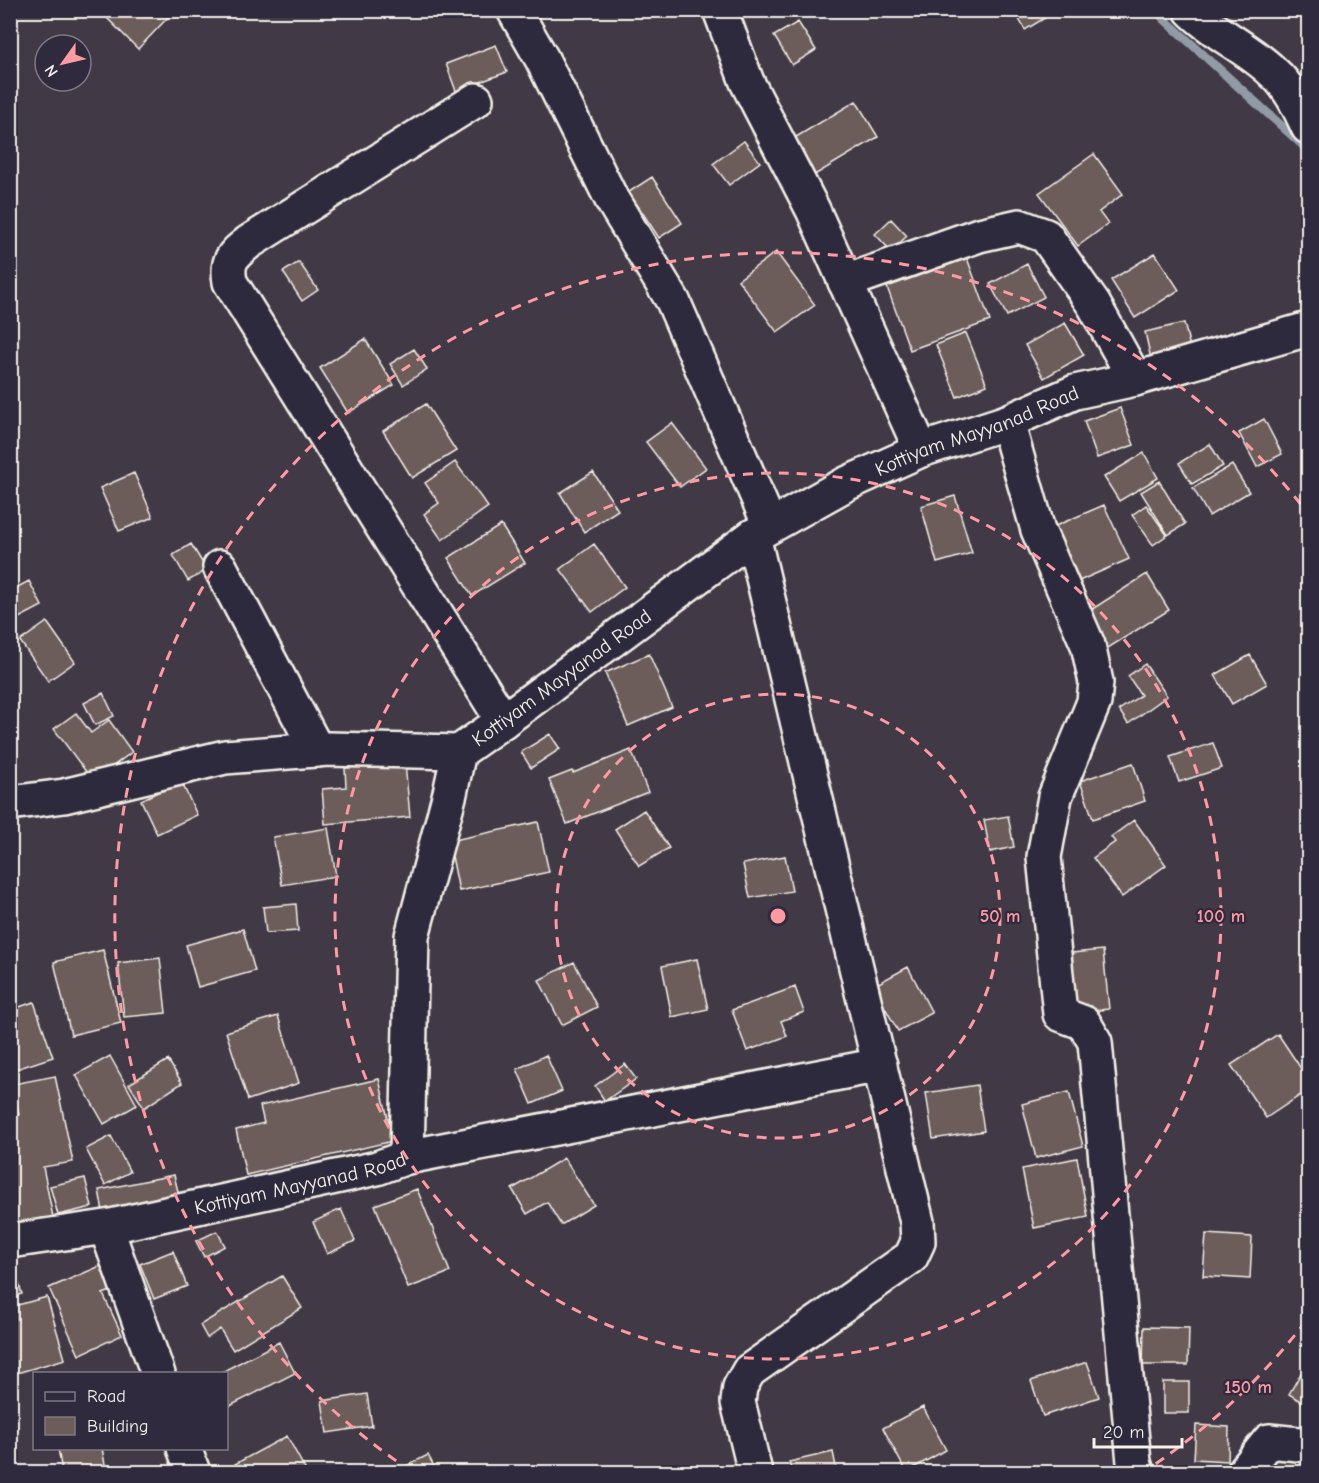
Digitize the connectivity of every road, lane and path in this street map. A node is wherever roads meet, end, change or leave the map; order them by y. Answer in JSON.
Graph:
{"nodes":[{"id":1,"x":514,"y":10,"type":"edge"},
{"id":2,"x":720,"y":10,"type":"edge"},
{"id":3,"x":1191,"y":10,"type":"edge"},
{"id":4,"x":476,"y":100,"type":"dead end"},
{"id":5,"x":1308,"y":127,"type":"edge"},
{"id":6,"x":845,"y":282,"type":"junction"},
{"id":7,"x":1308,"y":329,"type":"edge"},
{"id":8,"x":1135,"y":380,"type":"junction"},
{"id":9,"x":1007,"y":422,"type":"junction"},
{"id":10,"x":921,"y":450,"type":"junction"},
{"id":11,"x":761,"y":531,"type":"junction"},
{"id":12,"x":220,"y":567,"type":"dead end"},
{"id":13,"x":503,"y":721,"type":"junction"},
{"id":14,"x":317,"y":750,"type":"junction"},
{"id":15,"x":459,"y":752,"type":"junction"},
{"id":16,"x":10,"y":803,"type":"edge"},
{"id":17,"x":880,"y":1065,"type":"junction"},
{"id":18,"x":407,"y":1157,"type":"junction"},
{"id":19,"x":106,"y":1227,"type":"junction"},
{"id":20,"x":10,"y":1241,"type":"edge"},
{"id":21,"x":157,"y":1372,"type":"edge"},
{"id":22,"x":1308,"y":1445,"type":"edge"},
{"id":23,"x":184,"y":1450,"type":"edge"},
{"id":24,"x":193,"y":1473,"type":"edge"},
{"id":25,"x":755,"y":1473,"type":"edge"},
{"id":26,"x":1137,"y":1473,"type":"edge"},
{"id":27,"x":1244,"y":1473,"type":"edge"}],
"edges":[{"from":1,"to":11,"type":"street"},
{"from":2,"to":6,"type":"street"},
{"from":3,"to":5,"type":"street"},
{"from":4,"to":13,"type":"street"},
{"from":6,"to":8,"type":"street"},
{"from":6,"to":10,"type":"street"},
{"from":7,"to":8,"type":"street","name":"Kottiyam Mayyanad Road"},
{"from":8,"to":9,"type":"street","name":"Kottiyam Mayyanad Road"},
{"from":9,"to":10,"type":"street","name":"Kottiyam Mayyanad Road"},
{"from":9,"to":26,"type":"street"},
{"from":10,"to":11,"type":"street","name":"Kottiyam Mayyanad Road"},
{"from":11,"to":13,"type":"street","name":"Kottiyam Mayyanad Road"},
{"from":11,"to":17,"type":"street"},
{"from":12,"to":14,"type":"street"},
{"from":13,"to":15,"type":"street","name":"Kottiyam Mayyanad Road"},
{"from":14,"to":15,"type":"street"},
{"from":14,"to":16,"type":"street"},
{"from":15,"to":18,"type":"street","name":"Kottiyam Mayyanad Road"},
{"from":17,"to":18,"type":"street"},
{"from":17,"to":25,"type":"street"},
{"from":18,"to":19,"type":"street","name":"Kottiyam Mayyanad Road"},
{"from":19,"to":20,"type":"street","name":"Kottiyam Mayyanad Road"},
{"from":19,"to":21,"type":"street"},
{"from":22,"to":27,"type":"street"},
{"from":23,"to":24,"type":"street"}]}
